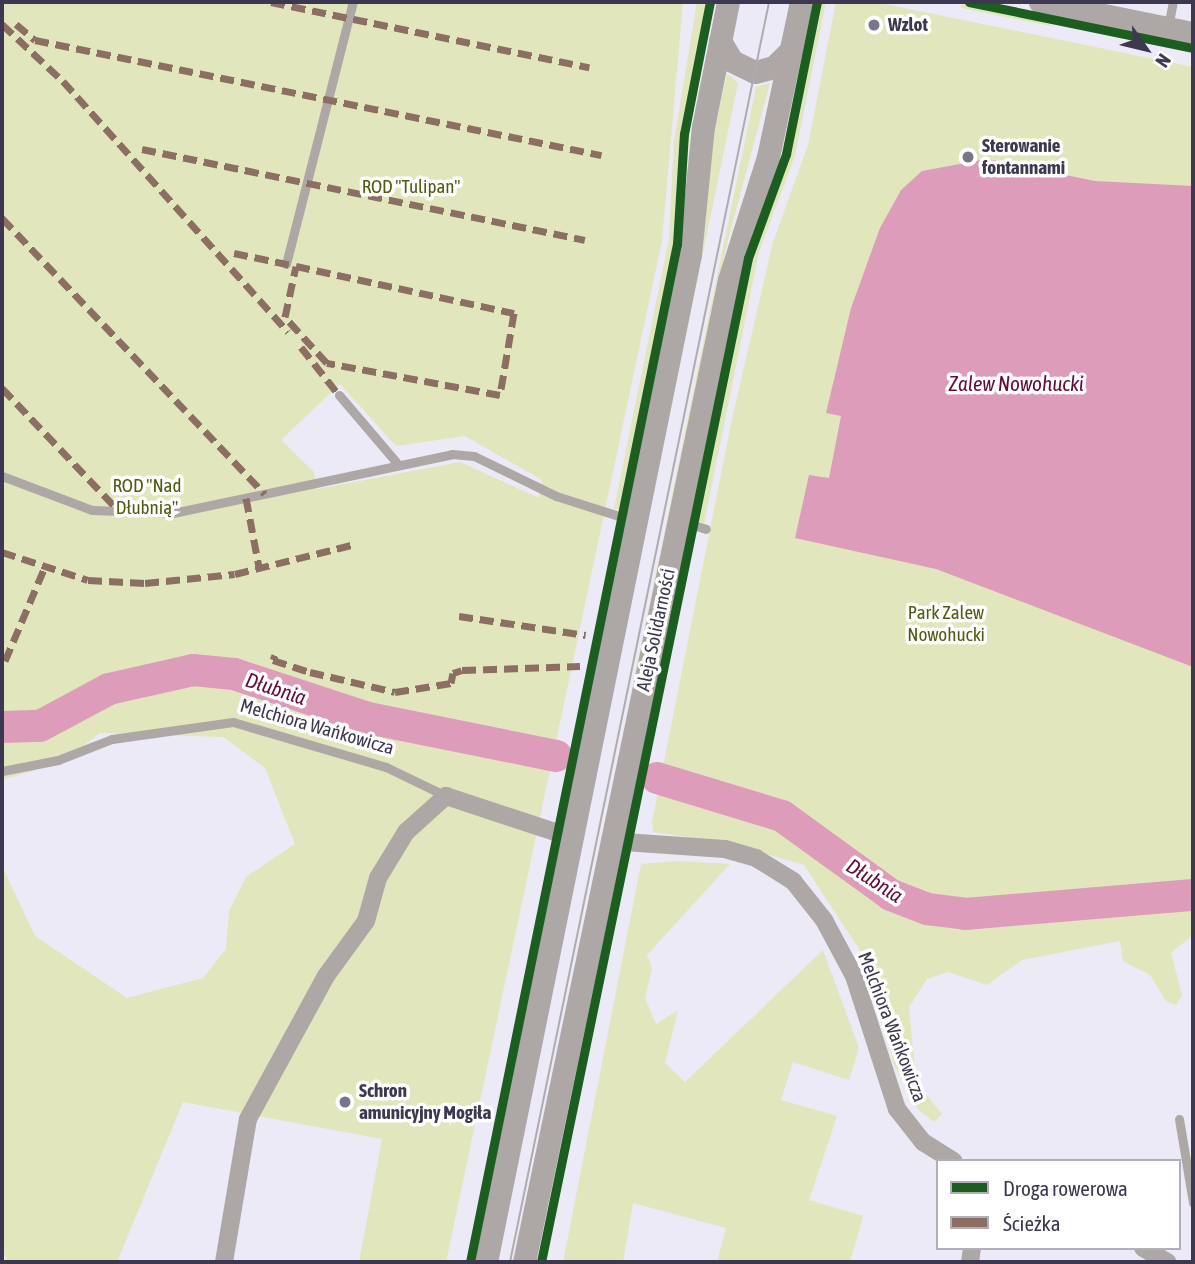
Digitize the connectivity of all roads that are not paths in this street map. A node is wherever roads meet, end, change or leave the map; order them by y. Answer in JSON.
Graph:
{"nodes":[{"id":1,"x":353,"y":2,"type":"edge"},
{"id":2,"x":728,"y":2,"type":"edge"},
{"id":3,"x":801,"y":2,"type":"edge"},
{"id":4,"x":1040,"y":2,"type":"edge"},
{"id":5,"x":1173,"y":2,"type":"edge"},
{"id":6,"x":1168,"y":28,"type":"junction"},
{"id":7,"x":1193,"y":33,"type":"edge"},
{"id":8,"x":720,"y":41,"type":"junction"},
{"id":9,"x":791,"y":50,"type":"junction"},
{"id":10,"x":286,"y":264,"type":"dead end"},
{"id":11,"x":339,"y":395,"type":"dead end"},
{"id":12,"x":396,"y":462,"type":"junction"},
{"id":13,"x":2,"y":476,"type":"edge"},
{"id":14,"x":635,"y":521,"type":"junction"},
{"id":15,"x":680,"y":521,"type":"junction"},
{"id":16,"x":706,"y":529,"type":"dead end"},
{"id":17,"x":2,"y":771,"type":"edge"},
{"id":18,"x":446,"y":796,"type":"junction"},
{"id":19,"x":573,"y":838,"type":"junction"},
{"id":20,"x":610,"y":841,"type":"junction"},
{"id":21,"x":1179,"y":1119,"type":"dead end"},
{"id":22,"x":951,"y":1159,"type":"edge"},
{"id":23,"x":1193,"y":1203,"type":"edge"},
{"id":24,"x":1146,"y":1250,"type":"edge"},
{"id":25,"x":224,"y":1262,"type":"edge"},
{"id":26,"x":486,"y":1262,"type":"edge"},
{"id":27,"x":524,"y":1262,"type":"edge"},
{"id":28,"x":1167,"y":1262,"type":"edge"}],
"edges":[{"from":1,"to":10,"type":"lane"},
{"from":2,"to":8,"type":"street"},
{"from":3,"to":9,"type":"street","name":"Aleja Solidarności"},
{"from":4,"to":6,"type":"street"},
{"from":5,"to":6,"type":"lane"},
{"from":6,"to":7,"type":"street"},
{"from":8,"to":9,"type":"street"},
{"from":8,"to":14,"type":"street"},
{"from":9,"to":15,"type":"street","name":"Aleja Solidarności"},
{"from":11,"to":12,"type":"lane"},
{"from":12,"to":13,"type":"lane"},
{"from":12,"to":14,"type":"lane"},
{"from":14,"to":19,"type":"street"},
{"from":15,"to":16,"type":"lane"},
{"from":15,"to":20,"type":"street","name":"Aleja Solidarności"},
{"from":17,"to":18,"type":"lane","name":"Melchiora Wańkowicza"},
{"from":18,"to":19,"type":"street","name":"Melchiora Wańkowicza"},
{"from":18,"to":25,"type":"street"},
{"from":19,"to":26,"type":"street"},
{"from":20,"to":22,"type":"street","name":"Melchiora Wańkowicza"},
{"from":20,"to":27,"type":"street","name":"Aleja Solidarności"},
{"from":21,"to":23,"type":"lane"},
{"from":24,"to":28,"type":"street"}]}
